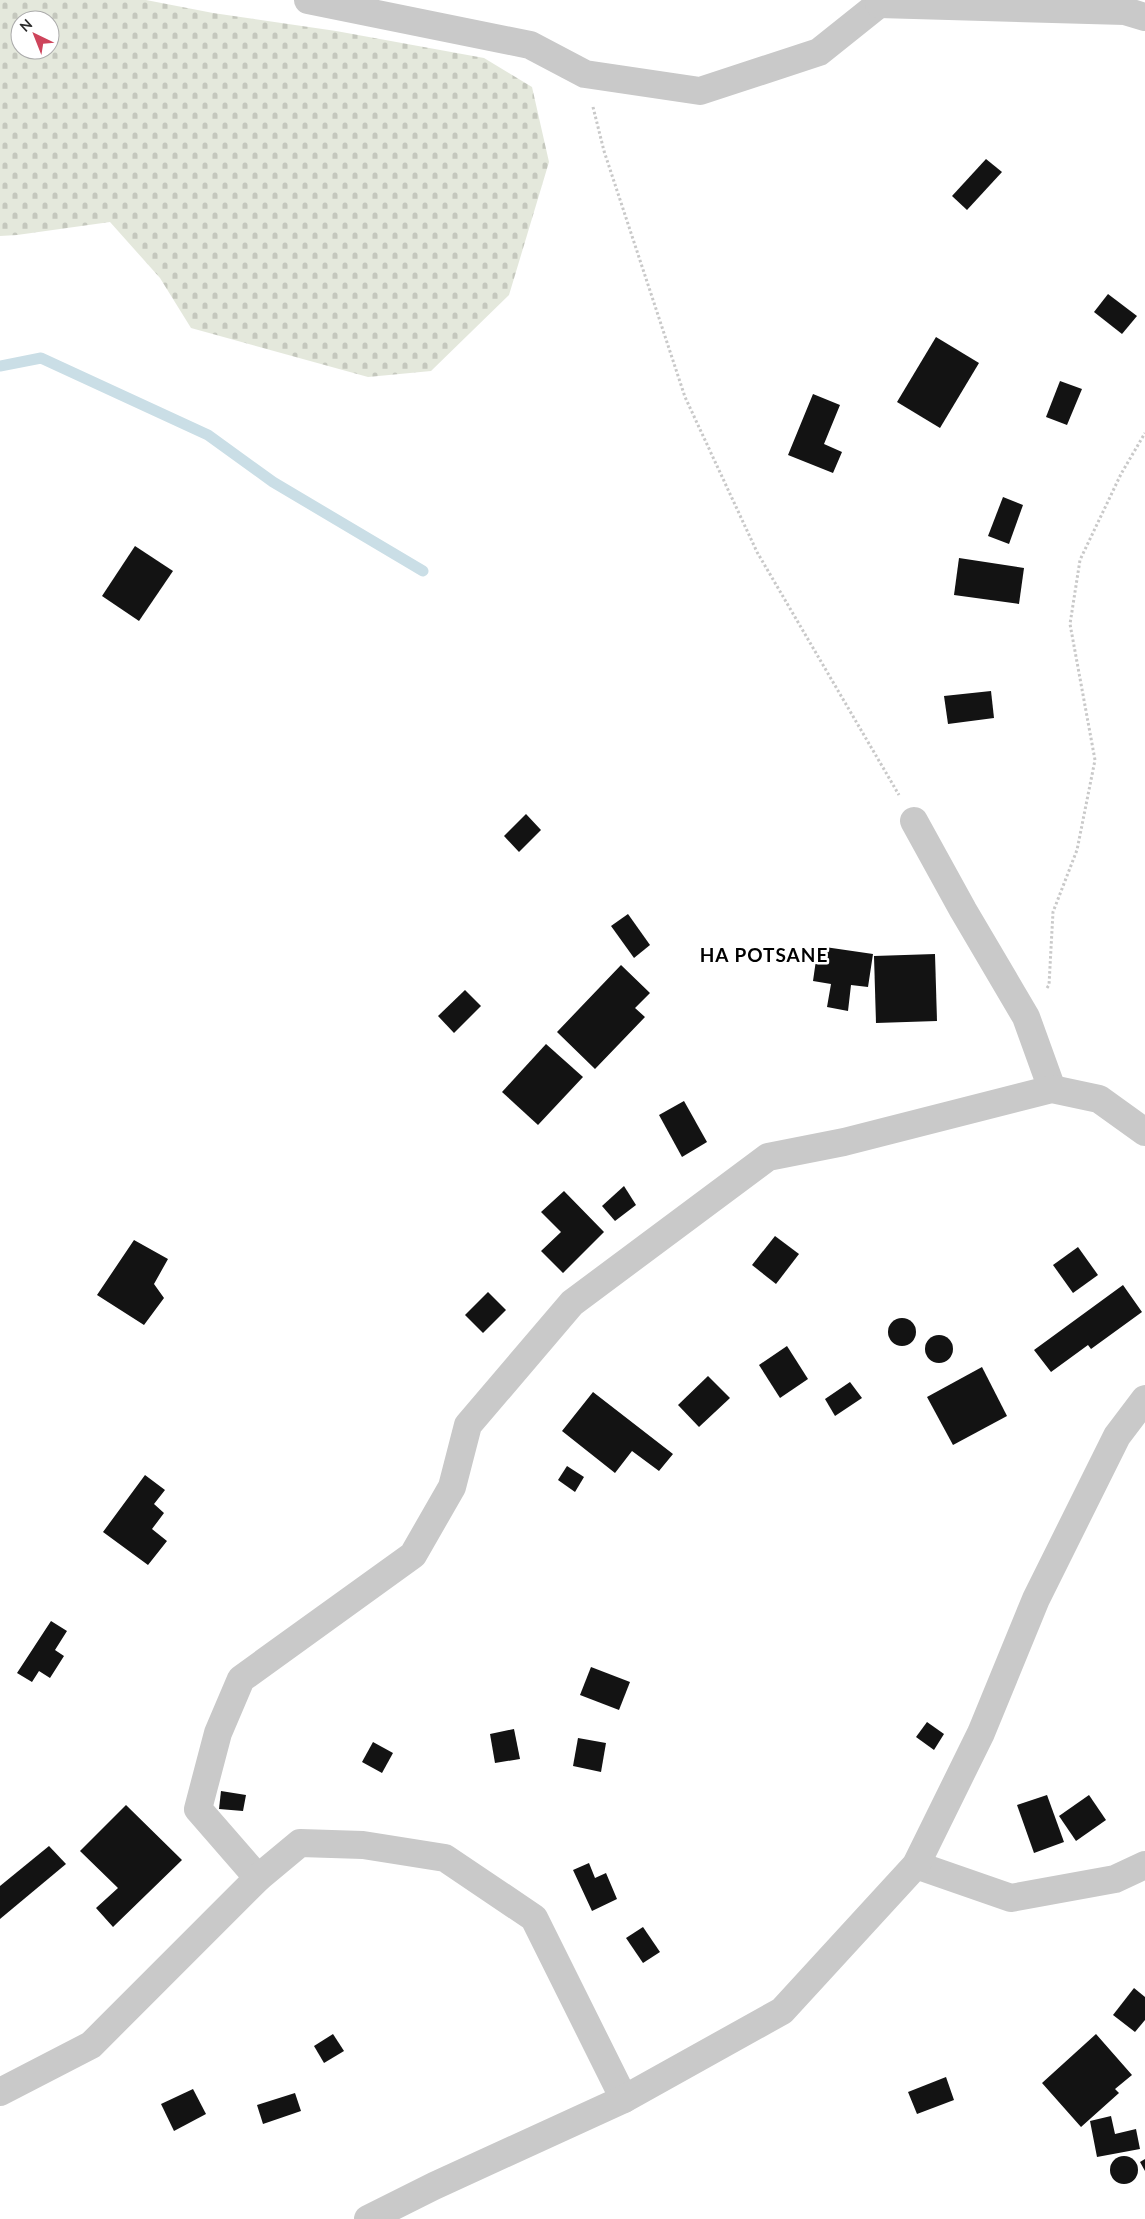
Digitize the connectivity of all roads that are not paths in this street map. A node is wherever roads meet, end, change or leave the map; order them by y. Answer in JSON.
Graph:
{"nodes":[{"id":1,"x":308,"y":0,"type":"edge"},
{"id":2,"x":880,"y":2,"type":"edge"},
{"id":3,"x":1145,"y":17,"type":"edge"},
{"id":4,"x":914,"y":821,"type":"road end"},
{"id":5,"x":1052,"y":1088,"type":"junction"},
{"id":6,"x":1145,"y":1132,"type":"edge"},
{"id":7,"x":1145,"y":1399,"type":"edge"},
{"id":8,"x":1145,"y":1865,"type":"edge"},
{"id":9,"x":916,"y":1866,"type":"junction"},
{"id":10,"x":258,"y":1878,"type":"junction"},
{"id":11,"x":0,"y":2092,"type":"edge"},
{"id":12,"x":624,"y":2100,"type":"junction"},
{"id":13,"x":368,"y":2219,"type":"edge"}],
"edges":[{"from":1,"to":2,"type":"street"},
{"from":2,"to":3,"type":"street"},
{"from":4,"to":5,"type":"street"},
{"from":5,"to":6,"type":"street"},
{"from":5,"to":10,"type":"street"},
{"from":7,"to":9,"type":"street"},
{"from":8,"to":9,"type":"street"},
{"from":9,"to":12,"type":"street"},
{"from":10,"to":11,"type":"street"},
{"from":10,"to":12,"type":"street"},
{"from":12,"to":13,"type":"street"}]}
